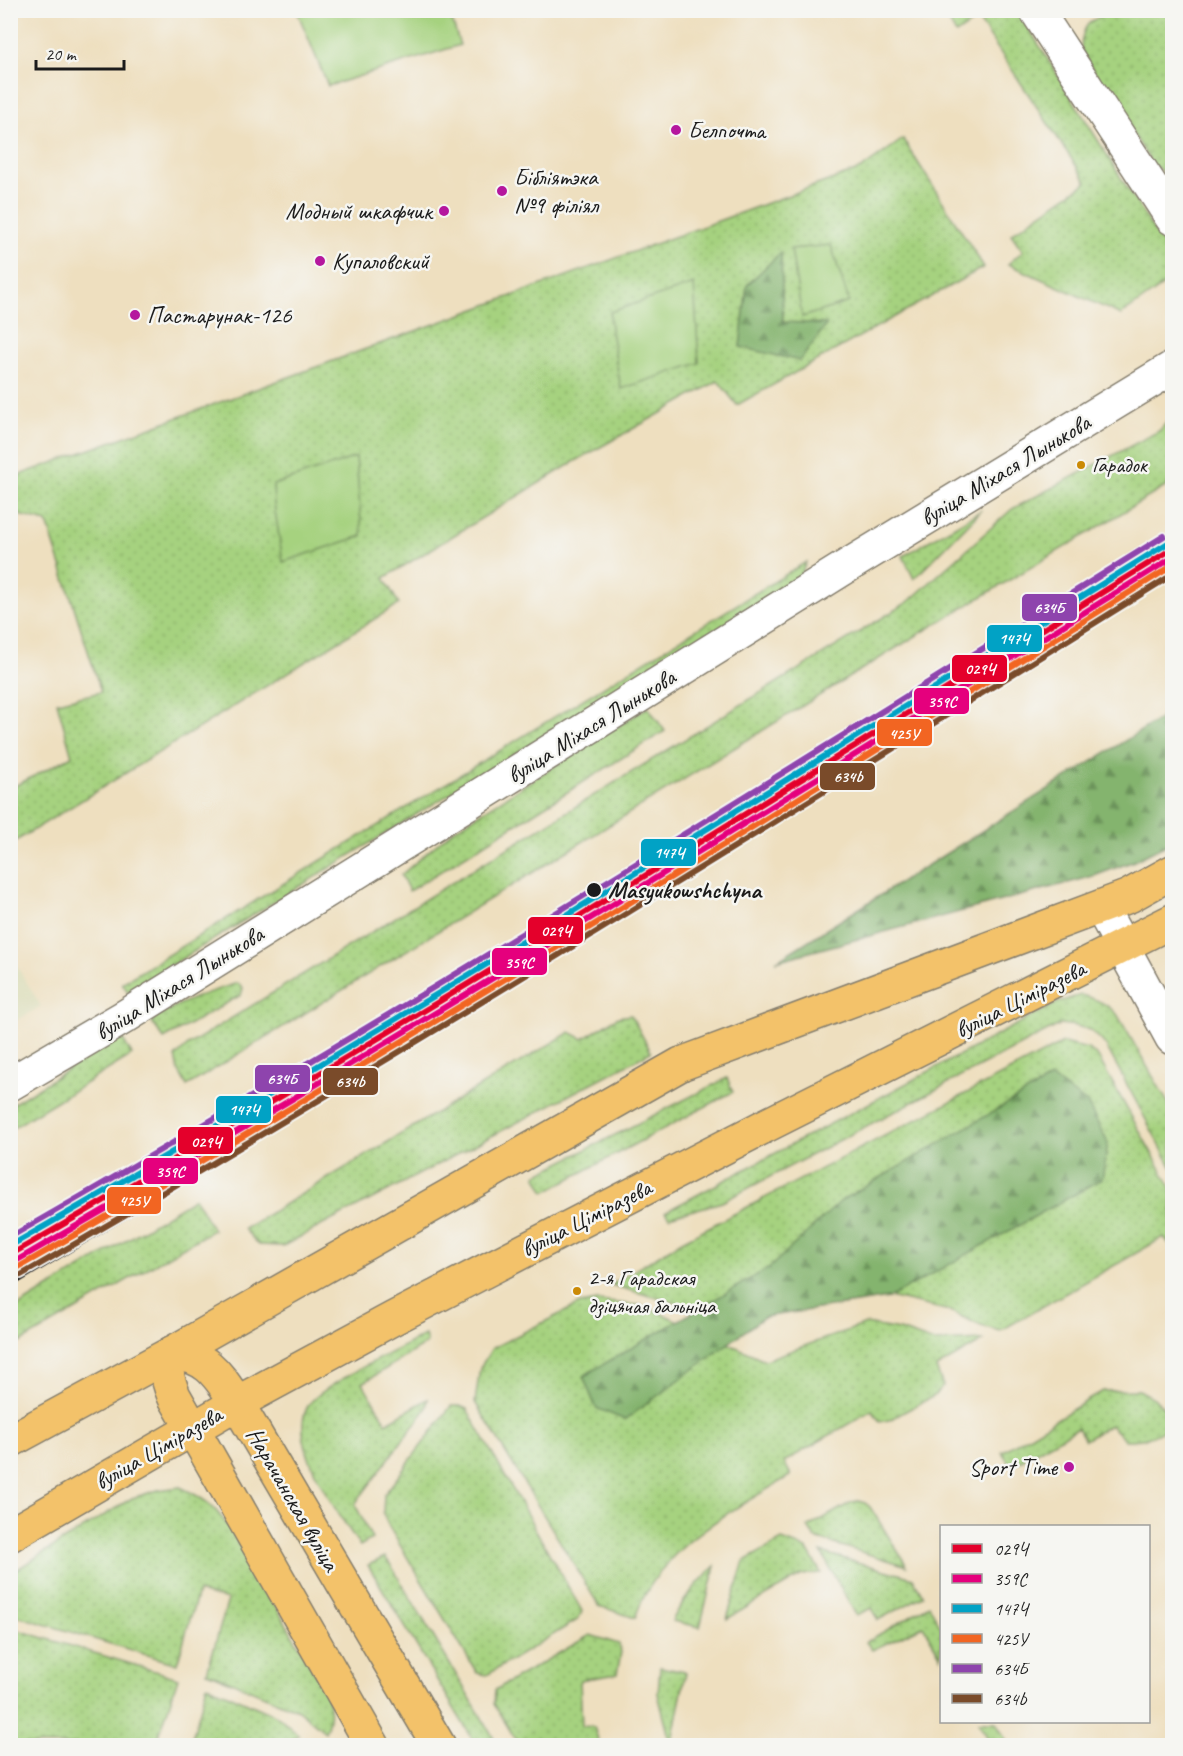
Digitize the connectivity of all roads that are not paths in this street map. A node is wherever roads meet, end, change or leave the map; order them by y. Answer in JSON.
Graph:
{"nodes":[{"id":1,"x":1036,"y":10,"type":"edge"},
{"id":2,"x":1173,"y":218,"type":"edge"},
{"id":3,"x":1173,"y":368,"type":"edge"},
{"id":4,"x":1173,"y":872,"type":"edge"},
{"id":5,"x":1101,"y":907,"type":"junction"},
{"id":6,"x":1173,"y":921,"type":"edge"},
{"id":7,"x":1122,"y":948,"type":"junction"},
{"id":8,"x":1173,"y":1038,"type":"edge"},
{"id":9,"x":10,"y":1084,"type":"edge"},
{"id":10,"x":172,"y":1353,"type":"junction"},
{"id":11,"x":237,"y":1403,"type":"junction"},
{"id":12,"x":193,"y":1428,"type":"junction"},
{"id":13,"x":10,"y":1441,"type":"edge"},
{"id":14,"x":10,"y":1535,"type":"edge"},
{"id":15,"x":373,"y":1746,"type":"edge"},
{"id":16,"x":439,"y":1746,"type":"edge"}],
"edges":[{"from":1,"to":2,"type":"street"},
{"from":3,"to":9,"type":"street","name":"вуліца Міхася Лынькова"},
{"from":4,"to":5,"type":"main road","name":"вуліца Ціміразева"},
{"from":5,"to":7,"type":"street"},
{"from":5,"to":10,"type":"main road","name":"вуліца Ціміразева"},
{"from":6,"to":7,"type":"main road","name":"вуліца Ціміразева"},
{"from":7,"to":8,"type":"street"},
{"from":7,"to":11,"type":"main road","name":"вуліца Ціміразева"},
{"from":10,"to":11,"type":"main road","name":"Нарачанская вуліца"},
{"from":10,"to":12,"type":"main road"},
{"from":10,"to":13,"type":"main road","name":"вуліца Ціміразева"},
{"from":11,"to":12,"type":"main road","name":"вуліца Ціміразева"},
{"from":11,"to":16,"type":"main road","name":"Нарачанская вуліца"},
{"from":12,"to":14,"type":"main road","name":"вуліца Ціміразева"},
{"from":12,"to":15,"type":"main road"}]}
